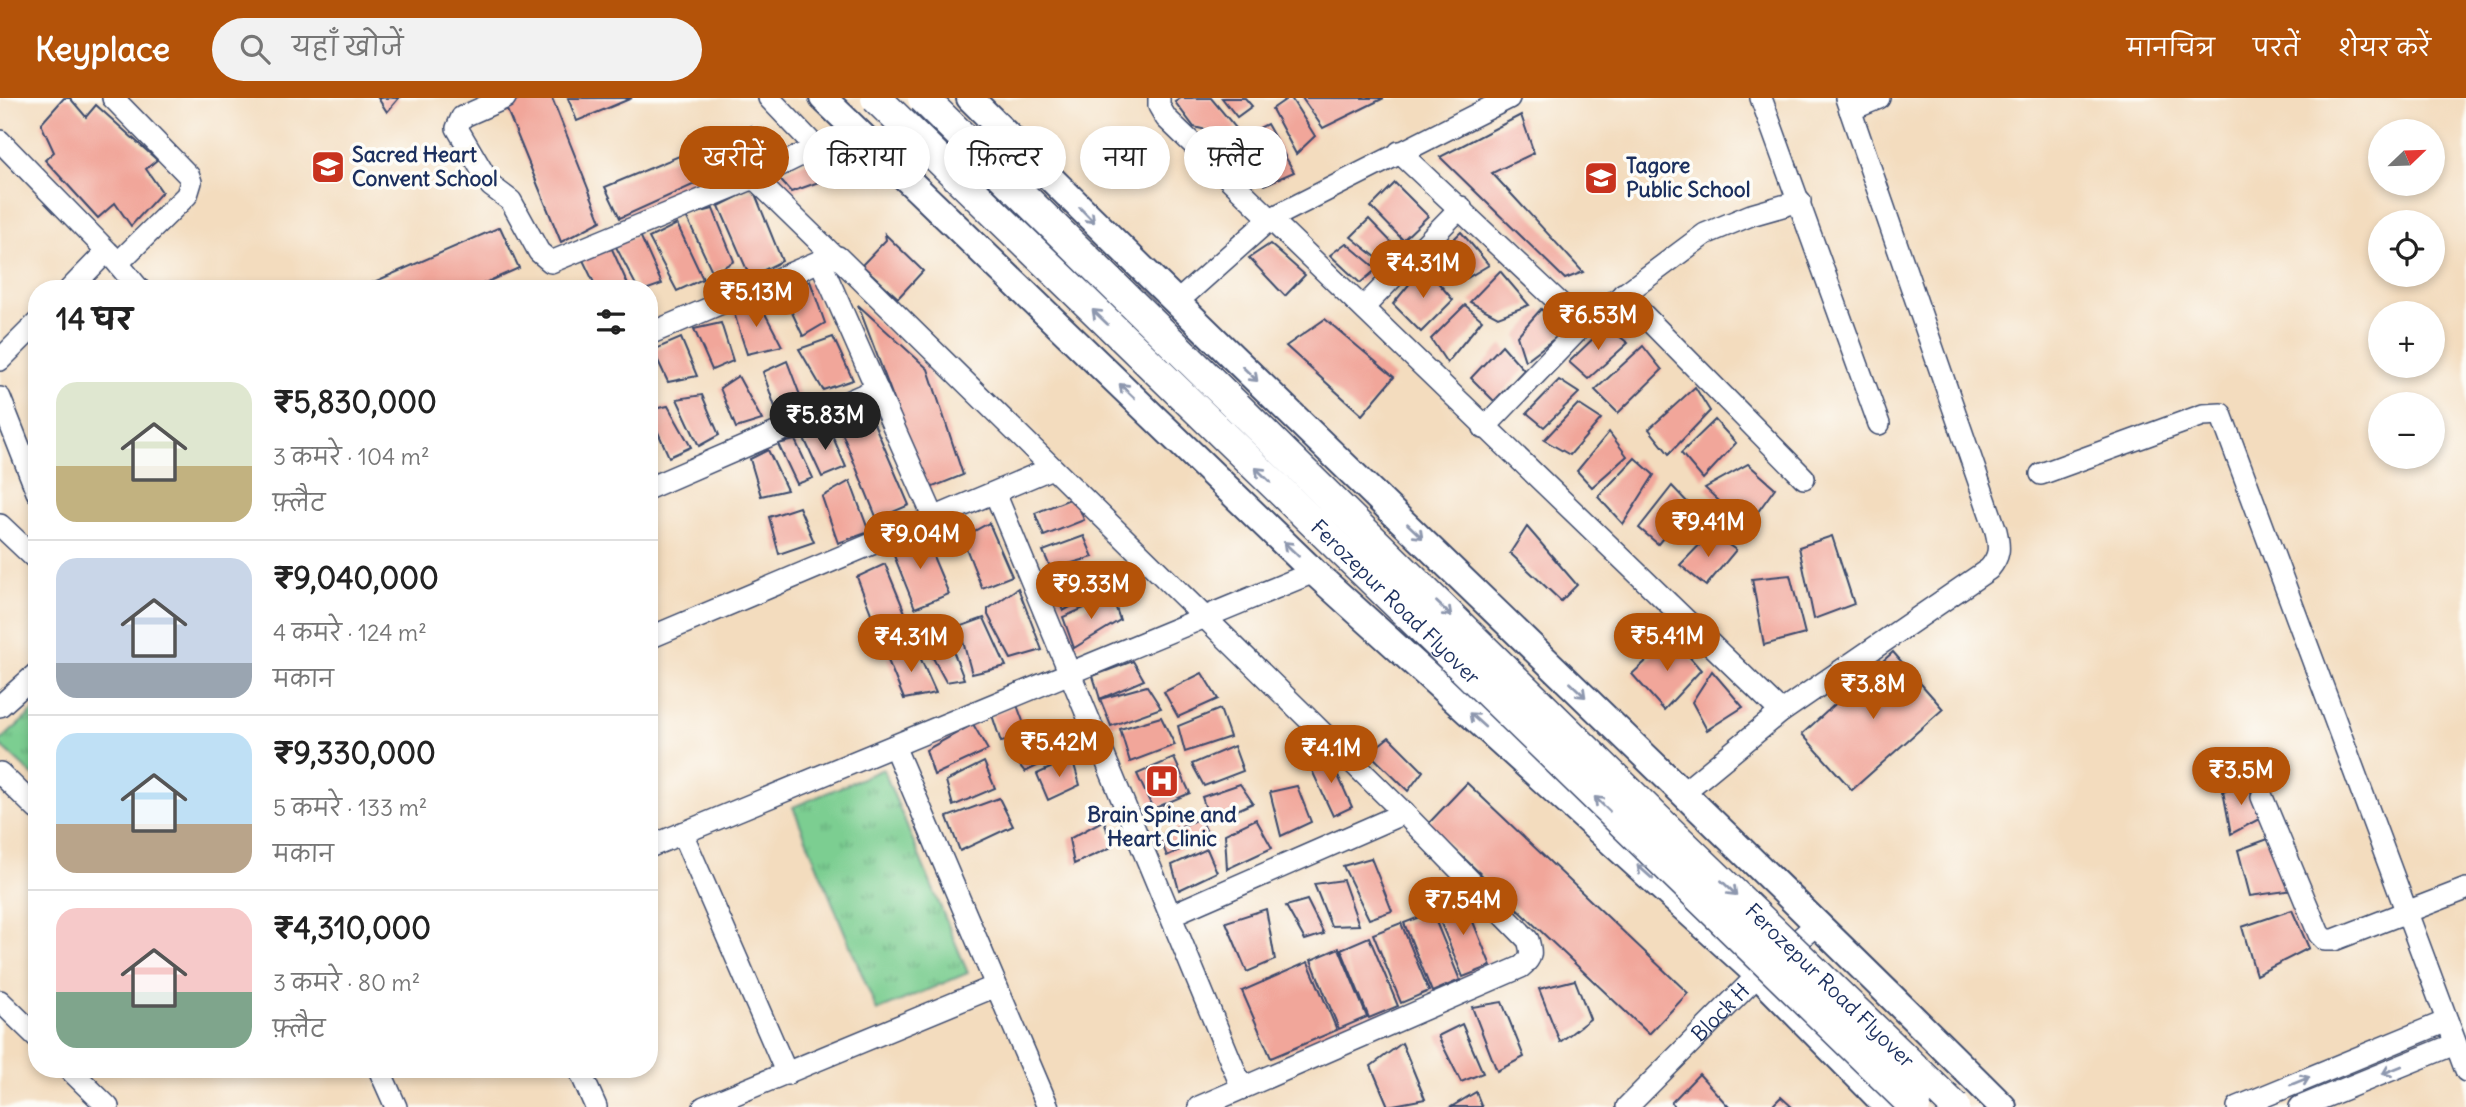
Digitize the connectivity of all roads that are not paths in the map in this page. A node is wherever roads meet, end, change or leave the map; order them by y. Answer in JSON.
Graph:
{"nodes":[{"id":1,"x":113,"y":98,"type":"edge"},
{"id":2,"x":505,"y":98,"type":"edge"},
{"id":3,"x":769,"y":98,"type":"edge"},
{"id":4,"x":823,"y":98,"type":"edge"},
{"id":5,"x":876,"y":98,"type":"edge"},
{"id":6,"x":923,"y":98,"type":"edge"},
{"id":7,"x":970,"y":98,"type":"edge"},
{"id":8,"x":1159,"y":98,"type":"edge"},
{"id":9,"x":1509,"y":98,"type":"edge"},
{"id":10,"x":1761,"y":98,"type":"edge"},
{"id":11,"x":1879,"y":98,"type":"edge"},
{"id":12,"x":1848,"y":104,"type":"edge"},
{"id":13,"x":0,"y":141,"type":"edge"},
{"id":14,"x":1399,"y":152,"type":"junction"},
{"id":15,"x":789,"y":160,"type":"edge"},
{"id":16,"x":727,"y":189,"type":"edge"},
{"id":17,"x":764,"y":189,"type":"edge"},
{"id":18,"x":1800,"y":201,"type":"junction"},
{"id":19,"x":1461,"y":207,"type":"junction"},
{"id":20,"x":1270,"y":219,"type":"junction"},
{"id":21,"x":113,"y":257,"type":"junction"},
{"id":22,"x":827,"y":258,"type":"junction"},
{"id":23,"x":82,"y":280,"type":"edge"},
{"id":24,"x":132,"y":280,"type":"edge"},
{"id":25,"x":1623,"y":294,"type":"junction"},
{"id":26,"x":1176,"y":303,"type":"junction"},
{"id":27,"x":1364,"y":307,"type":"junction"},
{"id":28,"x":1583,"y":325,"type":"junction"},
{"id":29,"x":658,"y":330,"type":"edge"},
{"id":30,"x":28,"y":332,"type":"edge"},
{"id":31,"x":0,"y":360,"type":"edge"},
{"id":32,"x":877,"y":389,"type":"junction"},
{"id":33,"x":0,"y":398,"type":"edge"},
{"id":34,"x":1879,"y":424,"type":"dead end"},
{"id":35,"x":1484,"y":428,"type":"junction"},
{"id":36,"x":1052,"y":468,"type":"junction"},
{"id":37,"x":28,"y":469,"type":"edge"},
{"id":38,"x":2041,"y":474,"type":"dead end"},
{"id":39,"x":1804,"y":478,"type":"dead end"},
{"id":40,"x":658,"y":484,"type":"edge"},
{"id":41,"x":995,"y":493,"type":"junction"},
{"id":42,"x":934,"y":518,"type":"junction"},
{"id":43,"x":0,"y":525,"type":"edge"},
{"id":44,"x":28,"y":552,"type":"edge"},
{"id":45,"x":1314,"y":572,"type":"junction"},
{"id":46,"x":1203,"y":617,"type":"junction"},
{"id":47,"x":658,"y":634,"type":"edge"},
{"id":48,"x":1072,"y":671,"type":"junction"},
{"id":49,"x":28,"y":681,"type":"edge"},
{"id":50,"x":0,"y":706,"type":"edge"},
{"id":51,"x":1781,"y":712,"type":"junction"},
{"id":52,"x":894,"y":746,"type":"junction"},
{"id":53,"x":0,"y":773,"type":"edge"},
{"id":54,"x":1684,"y":792,"type":"junction"},
{"id":55,"x":2262,"y":797,"type":"dead end"},
{"id":56,"x":28,"y":800,"type":"edge"},
{"id":57,"x":1404,"y":813,"type":"junction"},
{"id":58,"x":682,"y":833,"type":"junction"},
{"id":59,"x":658,"y":843,"type":"edge"},
{"id":60,"x":2466,"y":889,"type":"edge"},
{"id":61,"x":2404,"y":912,"type":"junction"},
{"id":62,"x":1171,"y":915,"type":"junction"},
{"id":63,"x":1818,"y":923,"type":"junction"},
{"id":64,"x":1758,"y":975,"type":"junction"},
{"id":65,"x":996,"y":986,"type":"junction"},
{"id":66,"x":0,"y":1001,"type":"edge"},
{"id":67,"x":2447,"y":1021,"type":"junction"},
{"id":68,"x":28,"y":1028,"type":"edge"},
{"id":69,"x":2455,"y":1044,"type":"junction"},
{"id":70,"x":2466,"y":1071,"type":"edge"},
{"id":71,"x":787,"y":1074,"type":"junction"},
{"id":72,"x":78,"y":1078,"type":"edge"},
{"id":73,"x":383,"y":1078,"type":"edge"},
{"id":74,"x":583,"y":1078,"type":"edge"},
{"id":75,"x":1242,"y":1088,"type":"junction"},
{"id":76,"x":108,"y":1107,"type":"edge"},
{"id":77,"x":396,"y":1107,"type":"edge"},
{"id":78,"x":596,"y":1107,"type":"edge"},
{"id":79,"x":705,"y":1107,"type":"edge"},
{"id":80,"x":1048,"y":1107,"type":"edge"},
{"id":81,"x":1199,"y":1107,"type":"edge"},
{"id":82,"x":1627,"y":1107,"type":"edge"},
{"id":83,"x":1888,"y":1107,"type":"edge"},
{"id":84,"x":1915,"y":1107,"type":"edge"},
{"id":85,"x":1955,"y":1107,"type":"edge"},
{"id":86,"x":2003,"y":1107,"type":"edge"},
{"id":87,"x":2238,"y":1107,"type":"edge"},
{"id":88,"x":2300,"y":1107,"type":"edge"}],
"edges":[{"from":1,"to":21,"type":"street"},
{"from":2,"to":16,"type":"street"},
{"from":3,"to":15,"type":"street"},
{"from":45,"to":4,"type":"main road","one_way":true},
{"from":84,"to":5,"type":"highway","name":"Ferozepur Road Flyover","one_way":true,"bridge":true},
{"from":6,"to":85,"type":"highway","name":"Ferozepur Road Flyover","one_way":true,"bridge":true},
{"from":7,"to":26,"type":"main road","one_way":true},
{"from":8,"to":20,"type":"street"},
{"from":9,"to":14,"type":"street"},
{"from":10,"to":18,"type":"street"},
{"from":11,"to":12,"type":"street"},
{"from":12,"to":51,"type":"street"},
{"from":13,"to":21,"type":"street"},
{"from":14,"to":19,"type":"street"},
{"from":14,"to":20,"type":"street"},
{"from":17,"to":22,"type":"street"},
{"from":18,"to":25,"type":"street"},
{"from":18,"to":34,"type":"street"},
{"from":19,"to":27,"type":"street"},
{"from":19,"to":28,"type":"street"},
{"from":20,"to":26,"type":"street"},
{"from":20,"to":27,"type":"street"},
{"from":21,"to":23,"type":"street"},
{"from":21,"to":24,"type":"street"},
{"from":22,"to":29,"type":"street"},
{"from":22,"to":32,"type":"street"},
{"from":22,"to":36,"type":"street"},
{"from":25,"to":28,"type":"street"},
{"from":25,"to":39,"type":"street"},
{"from":26,"to":54,"type":"main road","one_way":true},
{"from":27,"to":35,"type":"street"},
{"from":28,"to":35,"type":"street"},
{"from":30,"to":31,"type":"street"},
{"from":32,"to":40,"type":"street"},
{"from":32,"to":42,"type":"street"},
{"from":33,"to":37,"type":"street"},
{"from":35,"to":51,"type":"street"},
{"from":36,"to":41,"type":"street"},
{"from":36,"to":46,"type":"street"},
{"from":38,"to":61,"type":"street"},
{"from":41,"to":42,"type":"street"},
{"from":41,"to":48,"type":"street"},
{"from":42,"to":47,"type":"street"},
{"from":43,"to":44,"type":"street"},
{"from":45,"to":46,"type":"street"},
{"from":64,"to":45,"type":"main road","one_way":true},
{"from":46,"to":48,"type":"street"},
{"from":46,"to":57,"type":"street"},
{"from":48,"to":52,"type":"street"},
{"from":48,"to":62,"type":"street"},
{"from":49,"to":50,"type":"street"},
{"from":51,"to":54,"type":"street"},
{"from":52,"to":58,"type":"street"},
{"from":52,"to":65,"type":"street"},
{"from":53,"to":56,"type":"street"},
{"from":54,"to":63,"type":"main road"},
{"from":55,"to":61,"type":"street"},
{"from":57,"to":62,"type":"street"},
{"from":57,"to":75,"type":"street"},
{"from":58,"to":59,"type":"street"},
{"from":58,"to":71,"type":"street"},
{"from":60,"to":61,"type":"street"},
{"from":61,"to":67,"type":"street"},
{"from":62,"to":75,"type":"street"},
{"from":63,"to":64,"type":"street","name":"Block H"},
{"from":63,"to":86,"type":"main road"},
{"from":64,"to":82,"type":"street","name":"Block H"},
{"from":64,"to":83,"type":"main road"},
{"from":65,"to":71,"type":"street"},
{"from":65,"to":80,"type":"street"},
{"from":66,"to":68,"type":"street"},
{"from":67,"to":69,"type":"street"},
{"from":87,"to":67,"type":"street","one_way":true},
{"from":69,"to":70,"type":"street"},
{"from":69,"to":88,"type":"street","one_way":true},
{"from":71,"to":79,"type":"street"},
{"from":72,"to":76,"type":"street"},
{"from":73,"to":77,"type":"street"},
{"from":74,"to":78,"type":"street"},
{"from":75,"to":81,"type":"street"}]}
